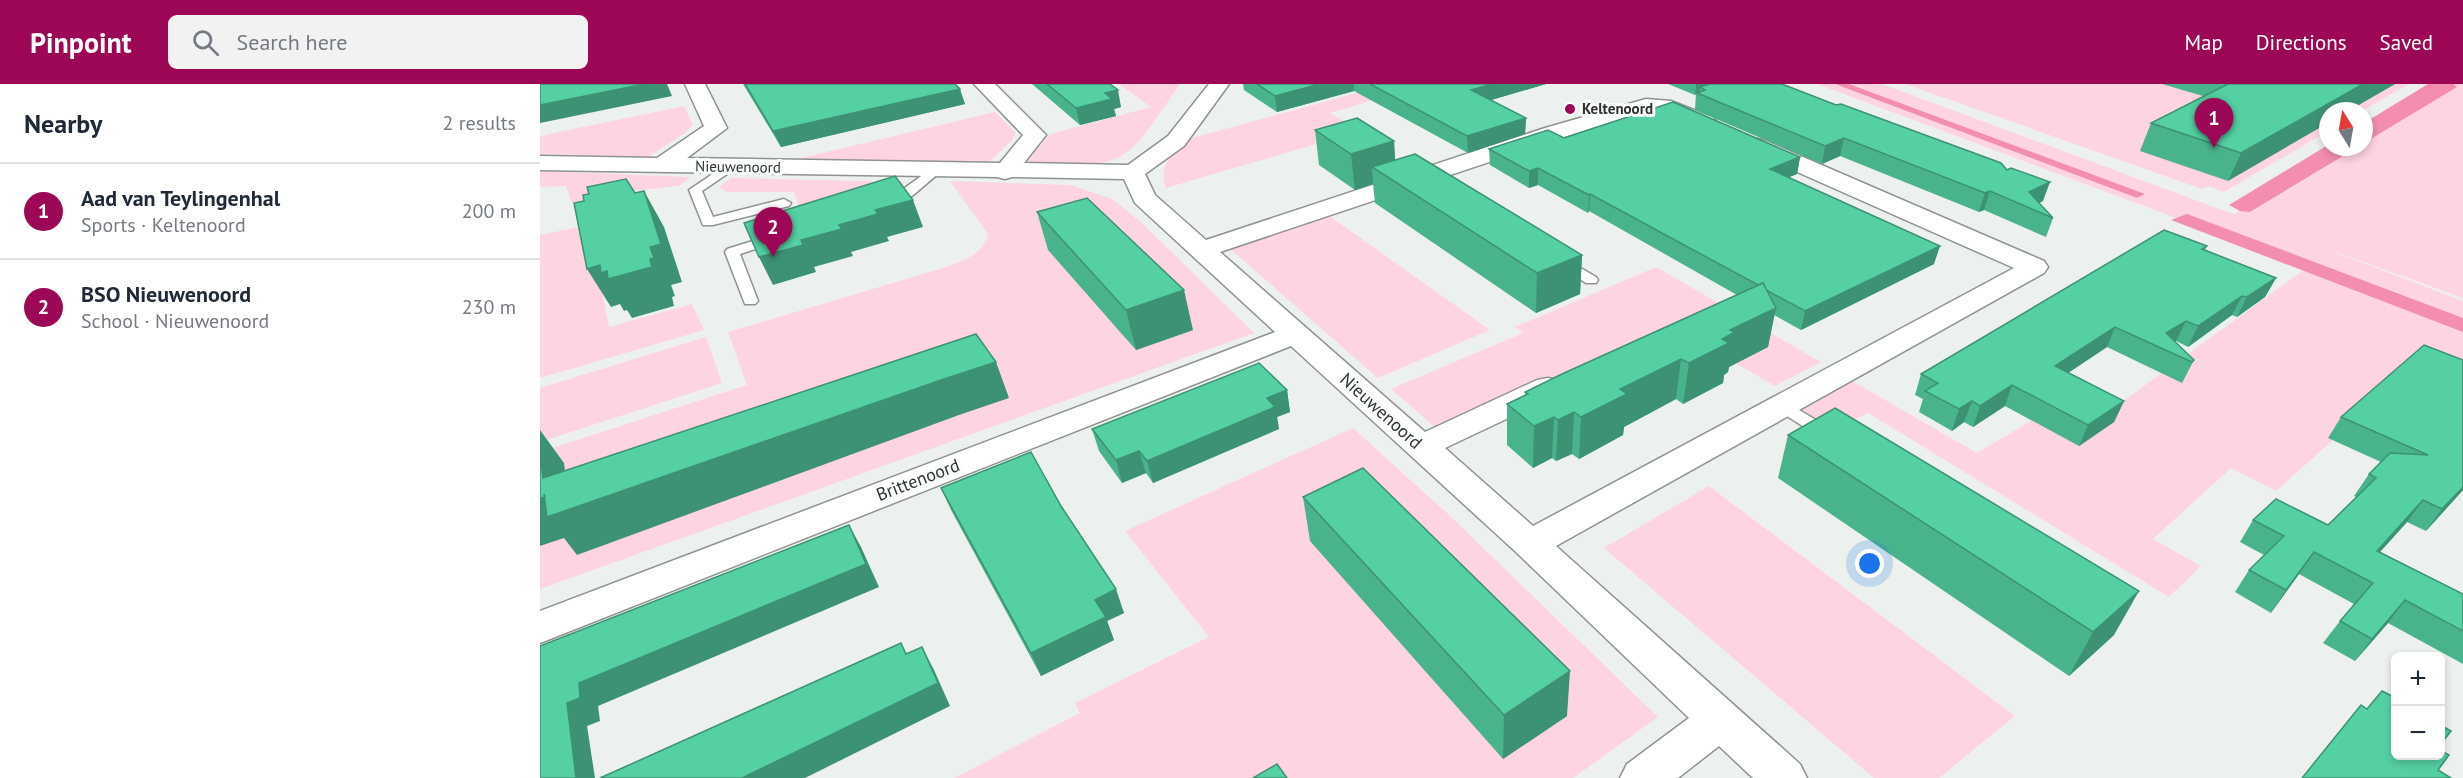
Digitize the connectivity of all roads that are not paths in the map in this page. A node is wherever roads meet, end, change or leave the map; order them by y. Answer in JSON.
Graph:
{"nodes":[{"id":1,"x":694,"y":84,"type":"edge"},
{"id":2,"x":984,"y":84,"type":"edge"},
{"id":3,"x":1219,"y":84,"type":"edge"},
{"id":4,"x":540,"y":163,"type":"edge"},
{"id":5,"x":662,"y":165,"type":"junction"},
{"id":6,"x":729,"y":167,"type":"junction"},
{"id":7,"x":935,"y":170,"type":"junction"},
{"id":8,"x":1005,"y":172,"type":"junction"},
{"id":9,"x":1133,"y":172,"type":"junction"},
{"id":10,"x":784,"y":203,"type":"dead end"},
{"id":11,"x":875,"y":204,"type":"edge"},
{"id":12,"x":789,"y":233,"type":"edge"},
{"id":13,"x":1203,"y":249,"type":"junction"},
{"id":14,"x":1552,"y":255,"type":"edge"},
{"id":15,"x":1591,"y":280,"type":"dead end"},
{"id":16,"x":750,"y":301,"type":"dead end"},
{"id":17,"x":1296,"y":334,"type":"junction"},
{"id":18,"x":1572,"y":376,"type":"edge"},
{"id":19,"x":1782,"y":405,"type":"junction"},
{"id":20,"x":1420,"y":447,"type":"junction"},
{"id":21,"x":1849,"y":447,"type":"edge"},
{"id":22,"x":1530,"y":544,"type":"junction"},
{"id":23,"x":540,"y":627,"type":"edge"},
{"id":24,"x":1721,"y":720,"type":"junction"},
{"id":25,"x":1643,"y":778,"type":"edge"},
{"id":26,"x":1784,"y":778,"type":"edge"}],
"edges":[{"from":1,"to":5,"type":"street"},
{"from":2,"to":8,"type":"street"},
{"from":3,"to":9,"type":"street"},
{"from":4,"to":5,"type":"street","name":"Nieuwenoord"},
{"from":5,"to":6,"type":"street","name":"Nieuwenoord"},
{"from":6,"to":7,"type":"street","name":"Nieuwenoord"},
{"from":6,"to":10,"type":"lane"},
{"from":7,"to":8,"type":"street","name":"Nieuwenoord"},
{"from":7,"to":11,"type":"lane"},
{"from":8,"to":9,"type":"street","name":"Nieuwenoord"},
{"from":9,"to":13,"type":"street","name":"Nieuwenoord"},
{"from":12,"to":16,"type":"lane"},
{"from":13,"to":17,"type":"street","name":"Nieuwenoord"},
{"from":13,"to":19,"type":"street"},
{"from":14,"to":15,"type":"lane"},
{"from":17,"to":20,"type":"street","name":"Nieuwenoord"},
{"from":17,"to":23,"type":"street","name":"Brittenoord"},
{"from":18,"to":20,"type":"street"},
{"from":19,"to":21,"type":"lane"},
{"from":19,"to":22,"type":"street"},
{"from":20,"to":22,"type":"street","name":"Nieuwenoord"},
{"from":22,"to":24,"type":"street","name":"Nieuwenoord"},
{"from":24,"to":25,"type":"street"},
{"from":24,"to":26,"type":"street","name":"Nieuwenoord"}]}
